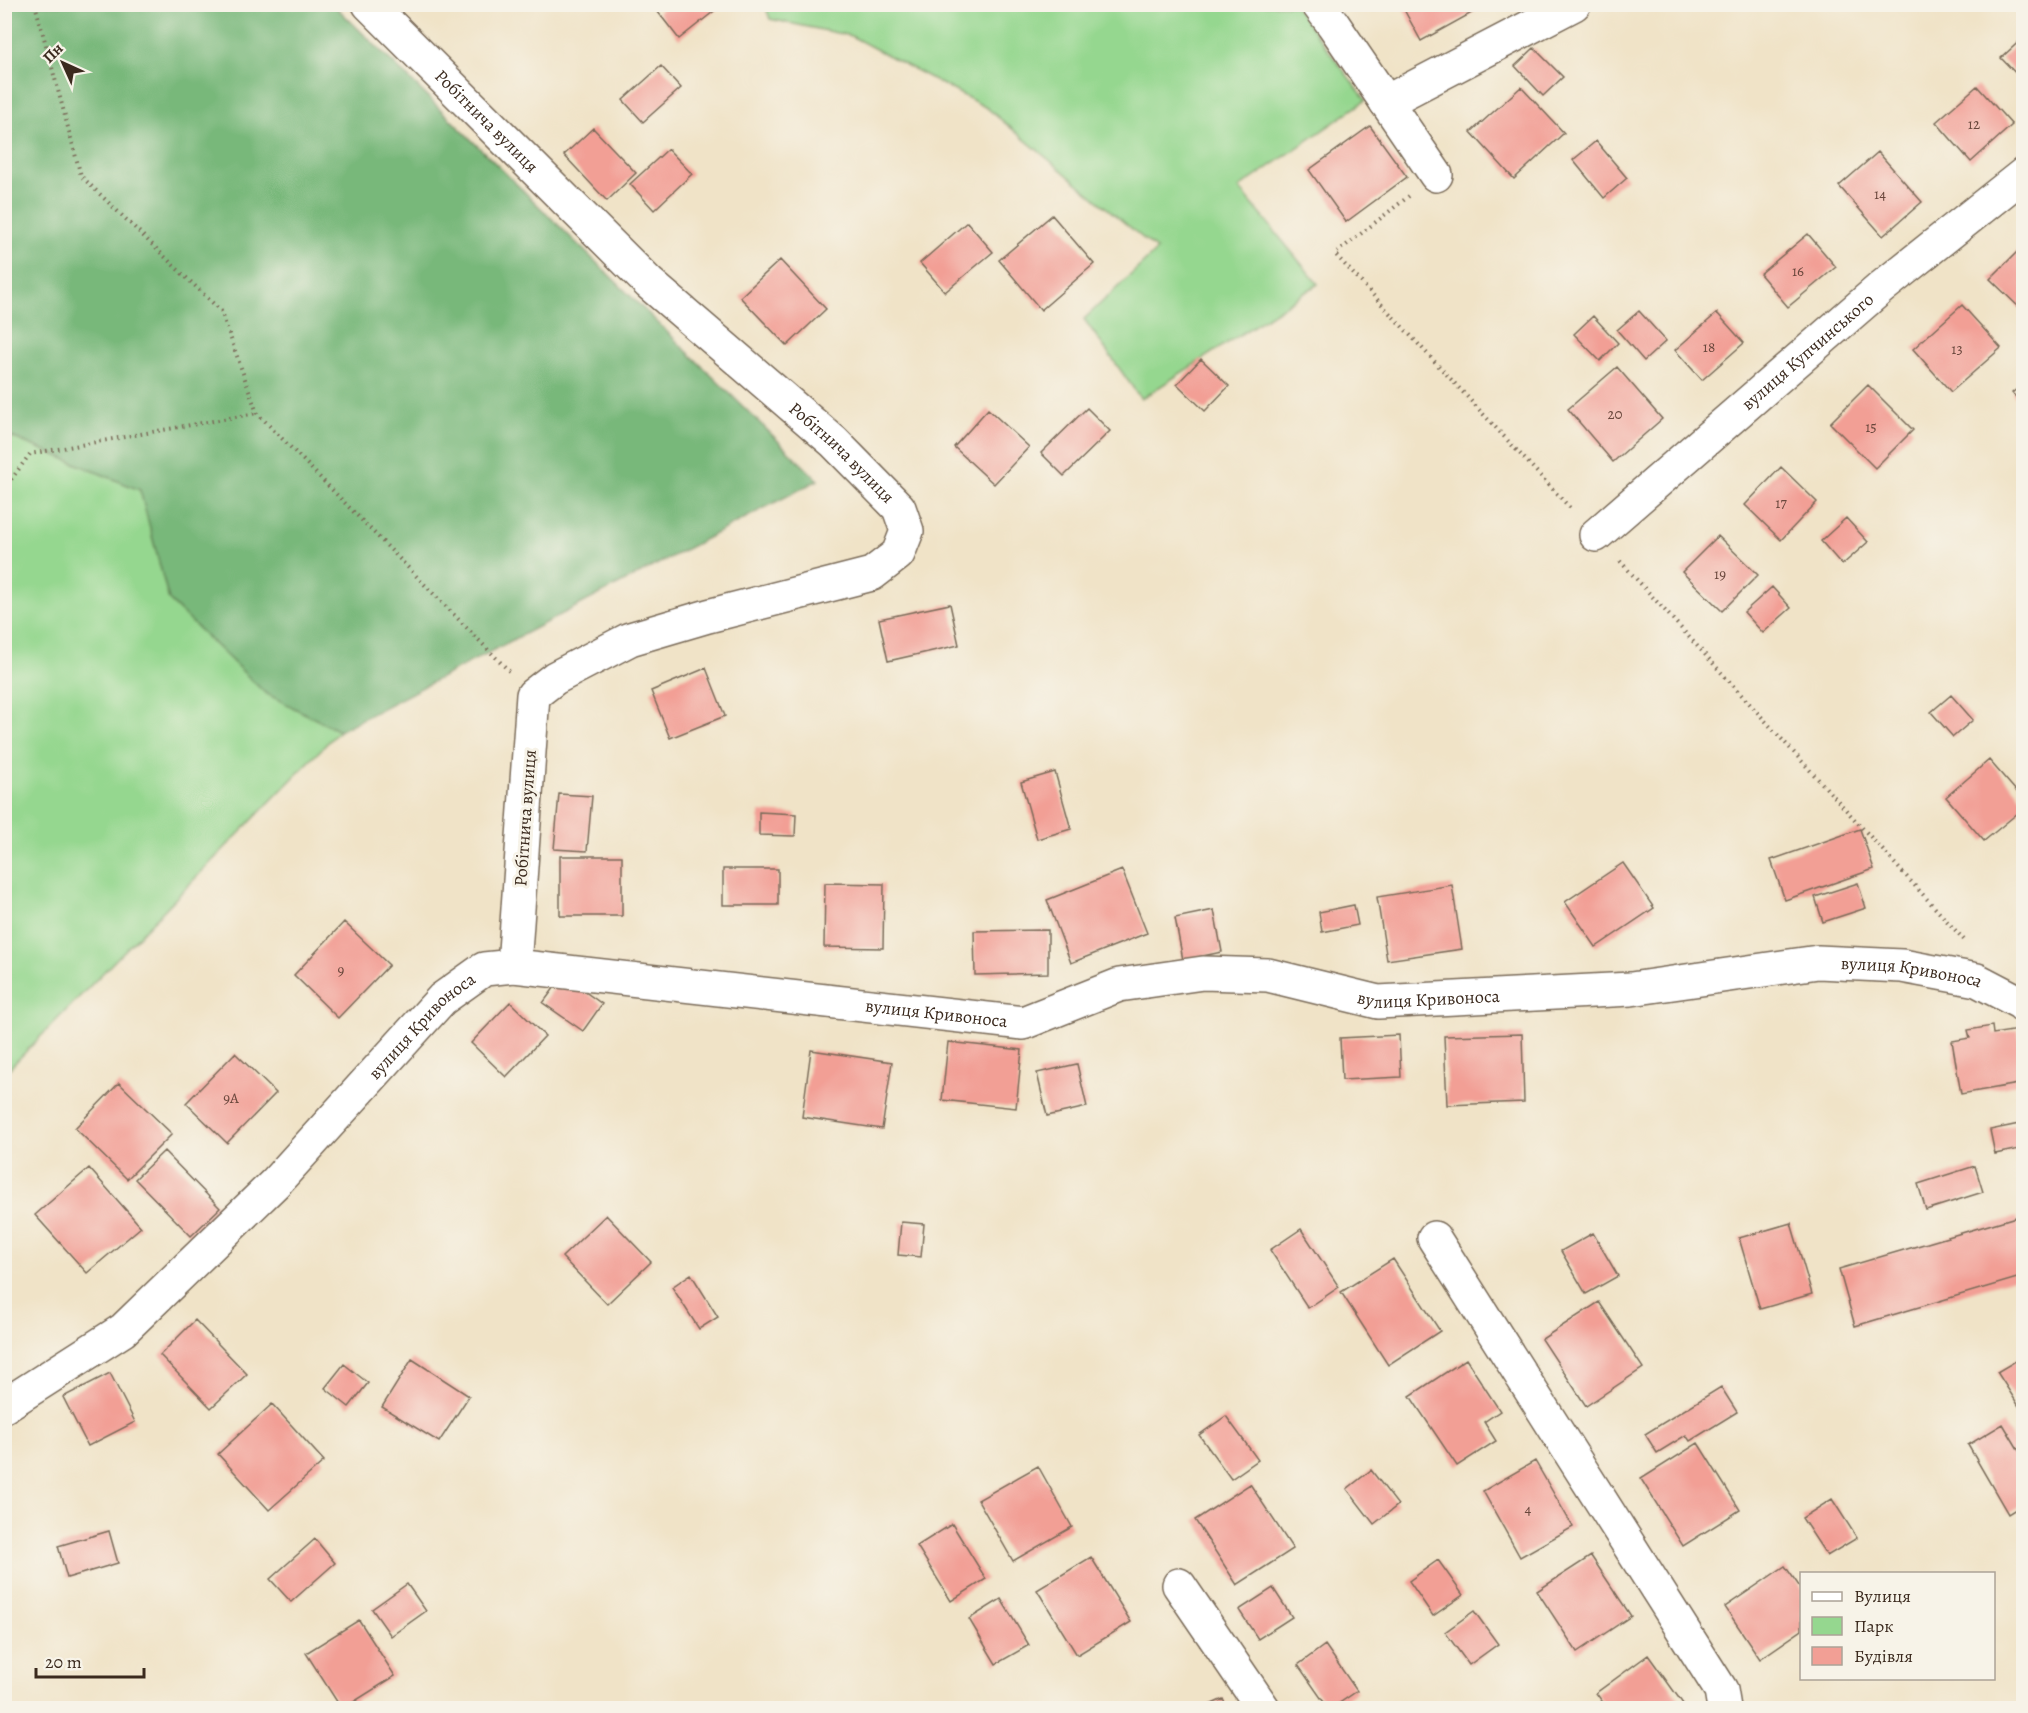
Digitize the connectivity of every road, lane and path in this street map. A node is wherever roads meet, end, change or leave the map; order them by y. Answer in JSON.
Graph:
{"nodes":[{"id":1,"x":35,"y":4,"type":"edge"},
{"id":2,"x":369,"y":4,"type":"edge"},
{"id":3,"x":1318,"y":4,"type":"edge"},
{"id":4,"x":1574,"y":4,"type":"edge"},
{"id":5,"x":1386,"y":102,"type":"junction"},
{"id":6,"x":2024,"y":174,"type":"edge"},
{"id":7,"x":1436,"y":175,"type":"joint"},
{"id":8,"x":257,"y":413,"type":"junction"},
{"id":9,"x":4,"y":489,"type":"edge"},
{"id":10,"x":1596,"y":535,"type":"junction"},
{"id":11,"x":533,"y":695,"type":"junction"},
{"id":12,"x":1973,"y":950,"type":"dead end"},
{"id":13,"x":514,"y":966,"type":"junction"},
{"id":14,"x":2024,"y":1006,"type":"edge"},
{"id":15,"x":1434,"y":1238,"type":"dead end"},
{"id":16,"x":4,"y":1406,"type":"edge"},
{"id":17,"x":1179,"y":1586,"type":"dead end"},
{"id":18,"x":1263,"y":1708,"type":"edge"},
{"id":19,"x":1724,"y":1708,"type":"edge"}],
"edges":[{"from":1,"to":8,"type":"path"},
{"from":2,"to":11,"type":"street","name":"Робітнича вулиця"},
{"from":3,"to":5,"type":"street"},
{"from":4,"to":5,"type":"street"},
{"from":5,"to":7,"type":"street"},
{"from":6,"to":10,"type":"street","name":"вулиця Купчинського"},
{"from":7,"to":10,"type":"path"},
{"from":8,"to":9,"type":"path"},
{"from":8,"to":11,"type":"path"},
{"from":10,"to":12,"type":"path"},
{"from":11,"to":13,"type":"street","name":"Робітнича вулиця"},
{"from":13,"to":14,"type":"street","name":"вулиця Кривоноса"},
{"from":13,"to":16,"type":"street","name":"вулиця Кривоноса"},
{"from":15,"to":19,"type":"street"},
{"from":17,"to":18,"type":"street"}]}
